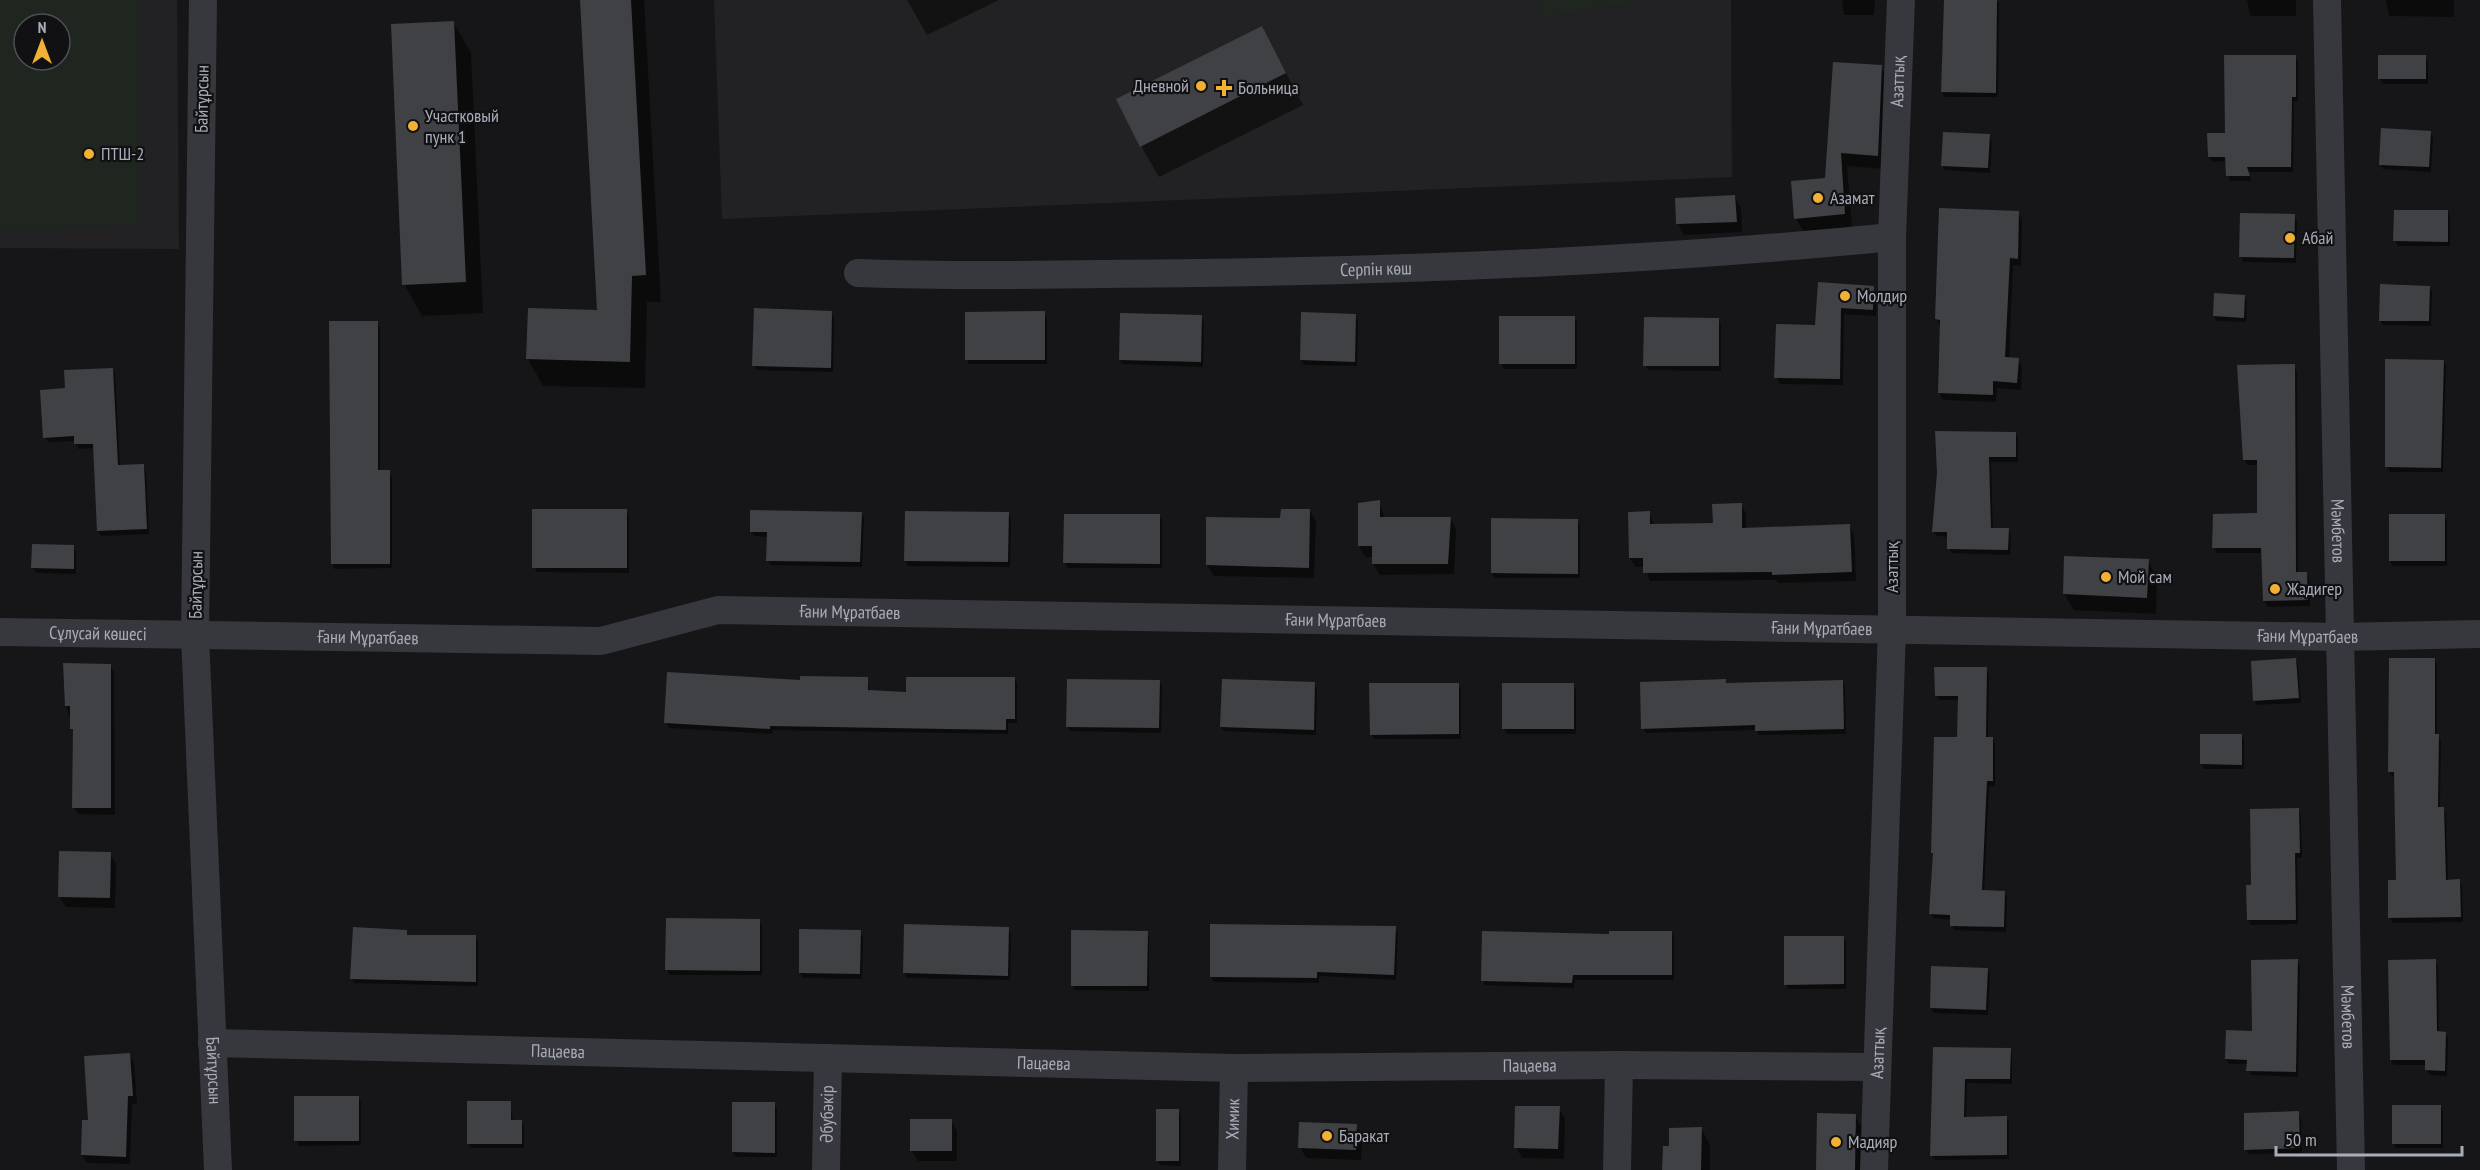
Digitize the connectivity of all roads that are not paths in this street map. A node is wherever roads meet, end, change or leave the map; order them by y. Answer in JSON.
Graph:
{"nodes":[{"id":1,"x":203,"y":0,"type":"edge"},
{"id":2,"x":1901,"y":0,"type":"edge"},
{"id":3,"x":2327,"y":0,"type":"edge"},
{"id":4,"x":1892,"y":237,"type":"junction"},
{"id":5,"x":858,"y":273,"type":"dead end"},
{"id":6,"x":1892,"y":628,"type":"junction"},
{"id":7,"x":0,"y":632,"type":"edge"},
{"id":8,"x":2480,"y":634,"type":"edge"},
{"id":9,"x":195,"y":636,"type":"junction"},
{"id":10,"x":2339,"y":637,"type":"junction"},
{"id":11,"x":212,"y":1043,"type":"junction"},
{"id":12,"x":828,"y":1058,"type":"junction"},
{"id":13,"x":1619,"y":1065,"type":"junction"},
{"id":14,"x":1876,"y":1067,"type":"junction"},
{"id":15,"x":1234,"y":1068,"type":"junction"},
{"id":16,"x":218,"y":1170,"type":"edge"},
{"id":17,"x":826,"y":1170,"type":"edge"},
{"id":18,"x":1232,"y":1170,"type":"edge"},
{"id":19,"x":1617,"y":1170,"type":"edge"},
{"id":20,"x":1874,"y":1170,"type":"edge"},
{"id":21,"x":2351,"y":1170,"type":"edge"}],
"edges":[{"from":1,"to":9,"type":"street","name":"Байтұрсын"},
{"from":2,"to":4,"type":"street","name":"Азаттық"},
{"from":3,"to":10,"type":"street","name":"Мәмбетов"},
{"from":4,"to":5,"type":"street","name":"Серпін көш"},
{"from":4,"to":6,"type":"street","name":"Азаттық"},
{"from":6,"to":9,"type":"street","name":"Ғани Мұратбаев"},
{"from":6,"to":10,"type":"street","name":"Ғани Мұратбаев"},
{"from":6,"to":14,"type":"street","name":"Азаттық"},
{"from":7,"to":9,"type":"street","name":"Сұлусай көшесі"},
{"from":8,"to":10,"type":"street","name":"Ғани Мұратбаев"},
{"from":9,"to":11,"type":"street","name":"Байтұрсын"},
{"from":10,"to":21,"type":"street","name":"Мәмбетов"},
{"from":11,"to":12,"type":"street","name":"Пацаева"},
{"from":11,"to":16,"type":"street","name":"Байтұрсын"},
{"from":12,"to":15,"type":"street","name":"Пацаева"},
{"from":12,"to":17,"type":"street","name":"Әбубәкір"},
{"from":13,"to":14,"type":"street","name":"Пацаева"},
{"from":13,"to":15,"type":"street","name":"Пацаева"},
{"from":13,"to":19,"type":"street"},
{"from":14,"to":20,"type":"street","name":"Азаттық"},
{"from":15,"to":18,"type":"street","name":"Химик"}]}
